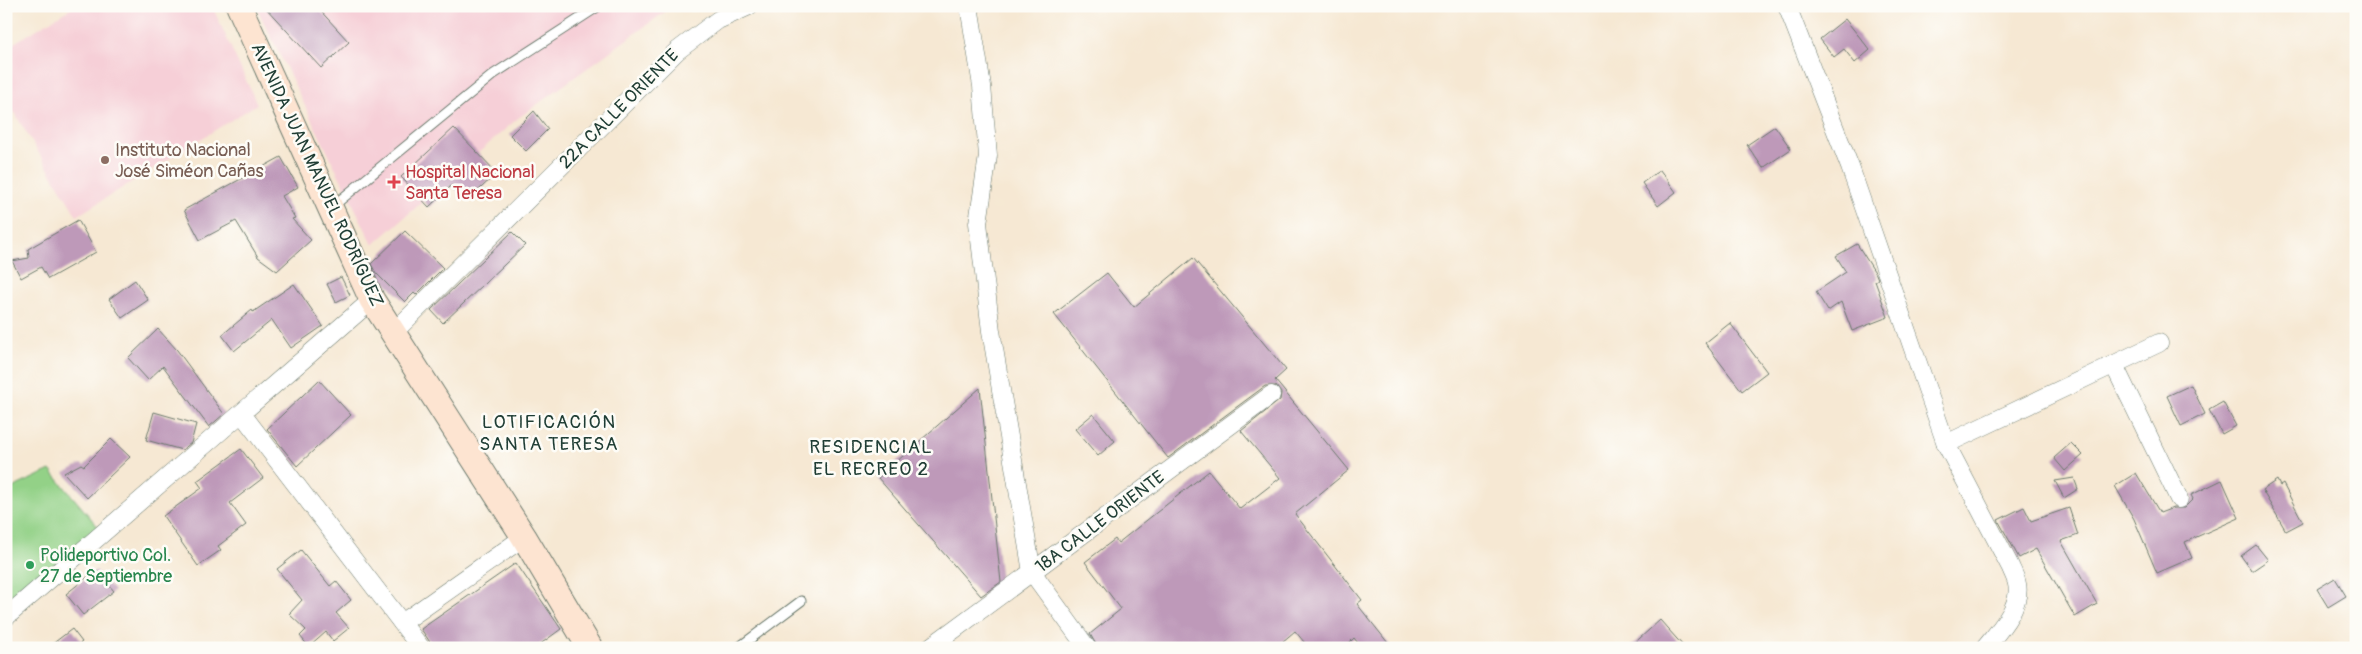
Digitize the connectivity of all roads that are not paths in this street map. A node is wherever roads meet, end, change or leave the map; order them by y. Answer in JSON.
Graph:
{"nodes":[{"id":1,"x":239,"y":6,"type":"edge"},
{"id":2,"x":599,"y":6,"type":"edge"},
{"id":3,"x":749,"y":6,"type":"edge"},
{"id":4,"x":969,"y":6,"type":"edge"},
{"id":5,"x":1787,"y":6,"type":"edge"},
{"id":6,"x":331,"y":208,"type":"junction"},
{"id":7,"x":372,"y":300,"type":"junction"},
{"id":8,"x":393,"y":333,"type":"junction"},
{"id":9,"x":2159,"y":343,"type":"dead end"},
{"id":10,"x":2114,"y":365,"type":"junction"},
{"id":11,"x":1271,"y":395,"type":"dead end"},
{"id":12,"x":242,"y":414,"type":"junction"},
{"id":13,"x":1946,"y":444,"type":"junction"},
{"id":14,"x":2180,"y":499,"type":"dead end"},
{"id":15,"x":524,"y":537,"type":"junction"},
{"id":16,"x":1032,"y":572,"type":"junction"},
{"id":17,"x":802,"y":602,"type":"dead end"},
{"id":18,"x":6,"y":617,"type":"edge"},
{"id":19,"x":402,"y":623,"type":"junction"},
{"id":20,"x":421,"y":648,"type":"edge"},
{"id":21,"x":590,"y":648,"type":"edge"},
{"id":22,"x":738,"y":648,"type":"edge"},
{"id":23,"x":929,"y":648,"type":"edge"},
{"id":24,"x":1087,"y":648,"type":"edge"},
{"id":25,"x":1985,"y":648,"type":"edge"}],
"edges":[{"from":1,"to":6,"type":"street","name":"AVENIDA JUAN MANUEL RODRÍGUEZ"},
{"from":2,"to":6,"type":"lane"},
{"from":3,"to":8,"type":"street","name":"22A CALLE ORIENTE"},
{"from":4,"to":16,"type":"street"},
{"from":5,"to":13,"type":"street"},
{"from":6,"to":7,"type":"street","name":"AVENIDA JUAN MANUEL RODRÍGUEZ"},
{"from":7,"to":8,"type":"street","name":"AVENIDA JUAN MANUEL RODRÍGUEZ"},
{"from":7,"to":12,"type":"street"},
{"from":8,"to":15,"type":"street","name":"AVENIDA JUAN MANUEL RODRÍGUEZ"},
{"from":9,"to":10,"type":"street"},
{"from":10,"to":13,"type":"street"},
{"from":10,"to":14,"type":"street"},
{"from":11,"to":16,"type":"street","name":"18A CALLE ORIENTE"},
{"from":12,"to":18,"type":"street"},
{"from":12,"to":19,"type":"street"},
{"from":13,"to":25,"type":"street"},
{"from":15,"to":19,"type":"street"},
{"from":15,"to":21,"type":"street","name":"AVENIDA JUAN MANUEL RODRÍGUEZ"},
{"from":16,"to":23,"type":"street","name":"18A CALLE ORIENTE"},
{"from":16,"to":24,"type":"street"},
{"from":17,"to":22,"type":"lane"},
{"from":19,"to":20,"type":"street"}]}
